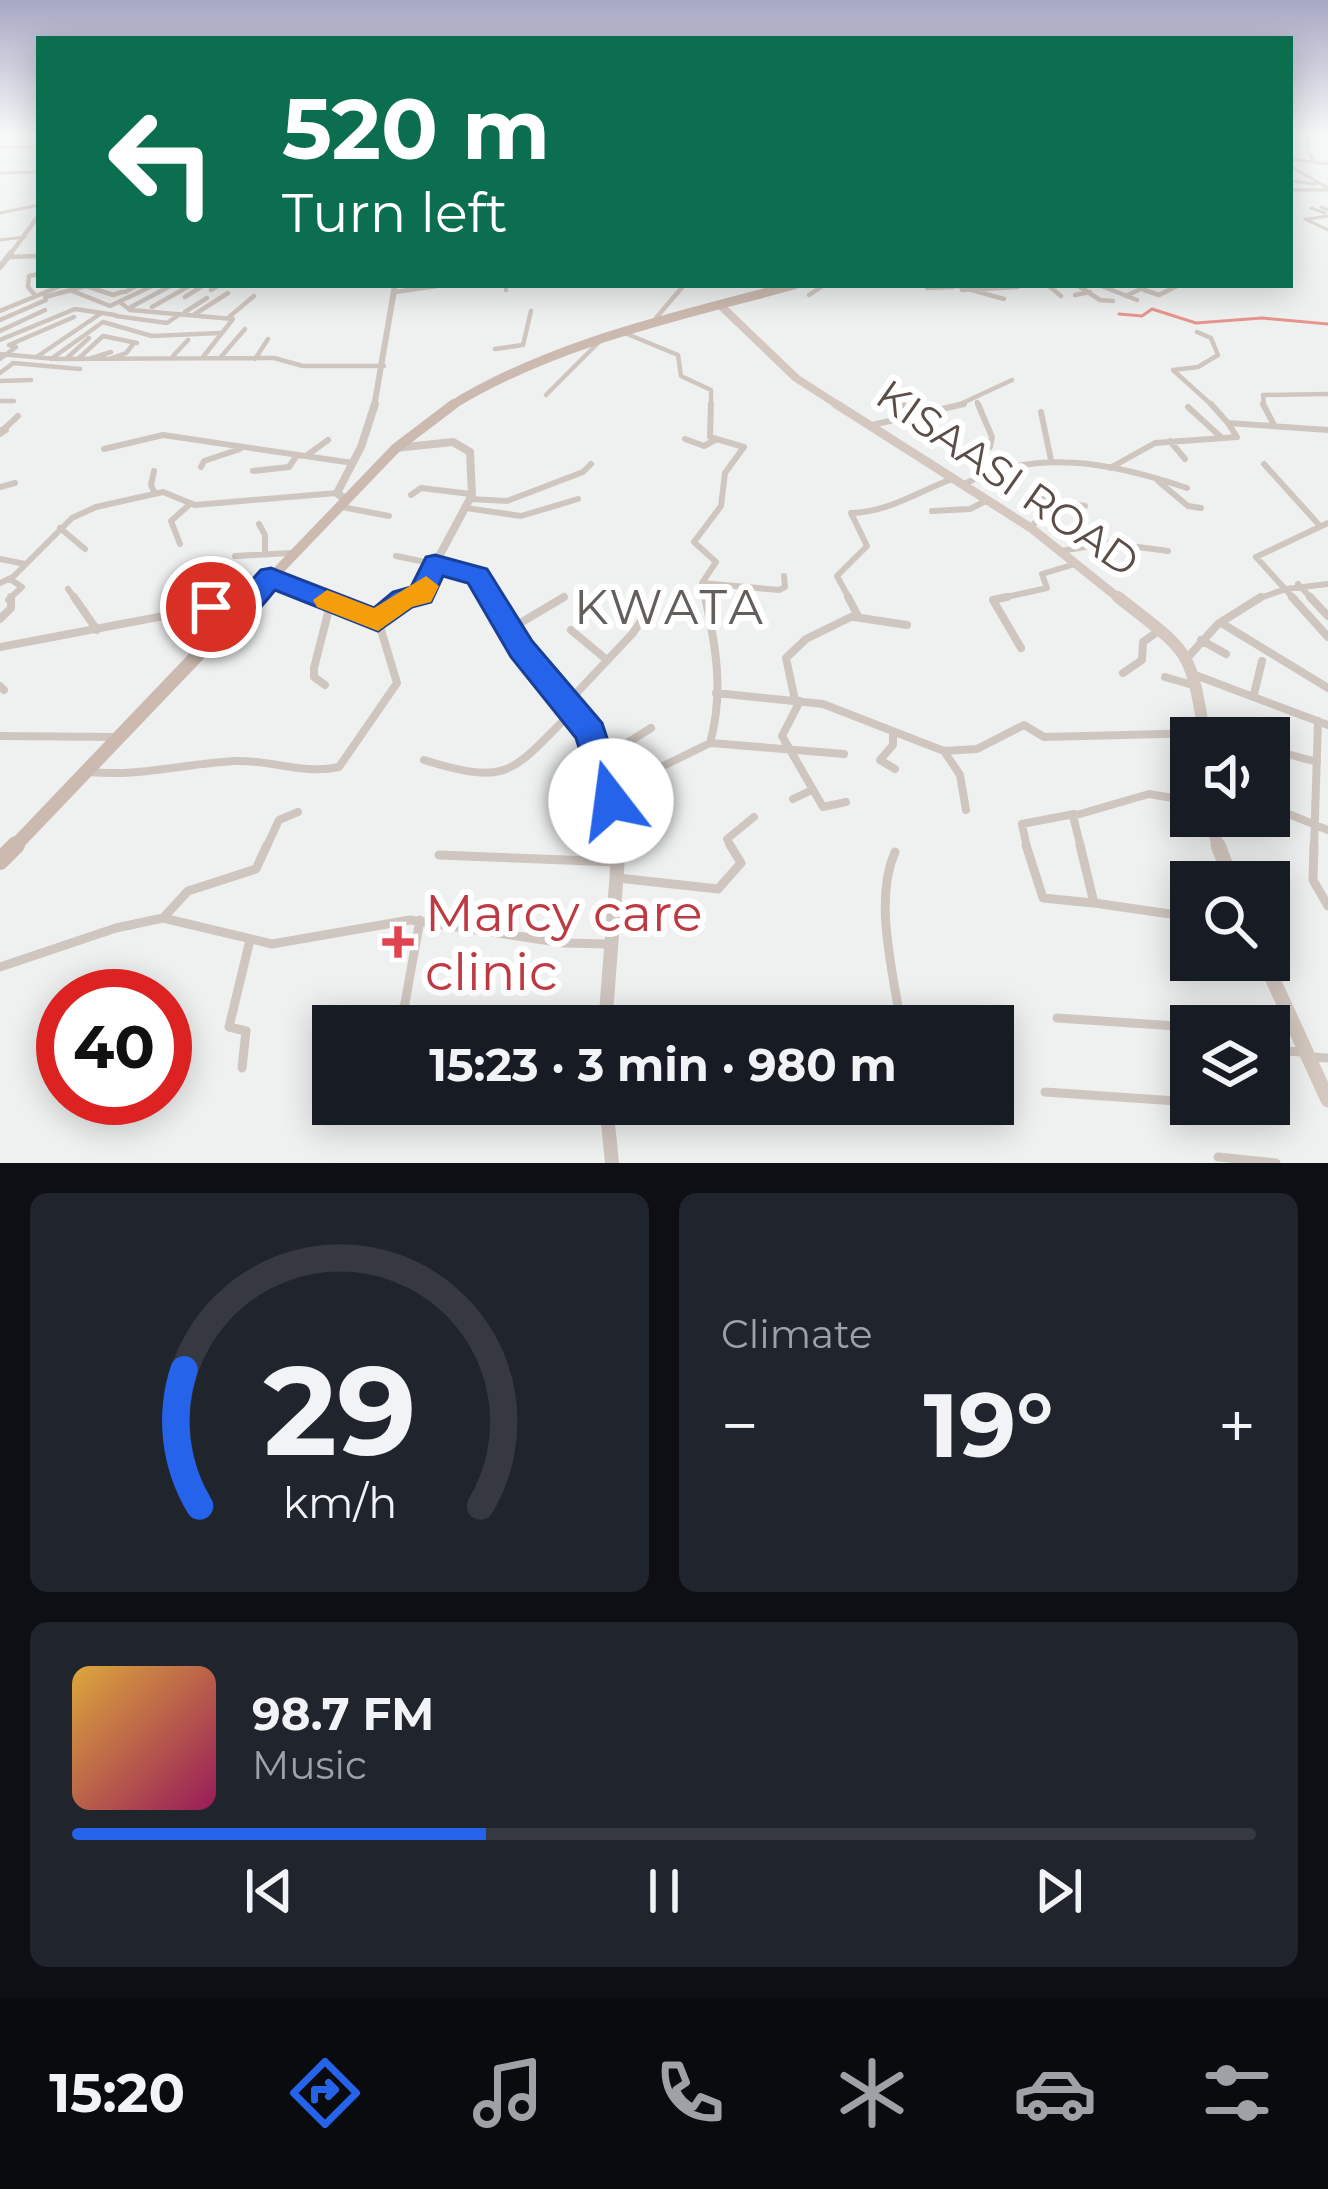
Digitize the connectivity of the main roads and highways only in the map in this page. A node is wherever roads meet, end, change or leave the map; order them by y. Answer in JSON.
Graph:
{"nodes":[{"id":1,"x":784,"y":288,"type":"edge"},
{"id":2,"x":722,"y":306,"type":"junction"},
{"id":3,"x":1202,"y":717,"type":"edge"},
{"id":4,"x":0,"y":861,"type":"edge"},
{"id":5,"x":1273,"y":981,"type":"edge"},
{"id":6,"x":1328,"y":1100,"type":"edge"}],
"edges":[{"from":1,"to":2,"type":"main road"},
{"from":2,"to":3,"type":"main road","name":"KISAASI ROAD"},
{"from":2,"to":4,"type":"main road"},
{"from":5,"to":6,"type":"main road"}]}
